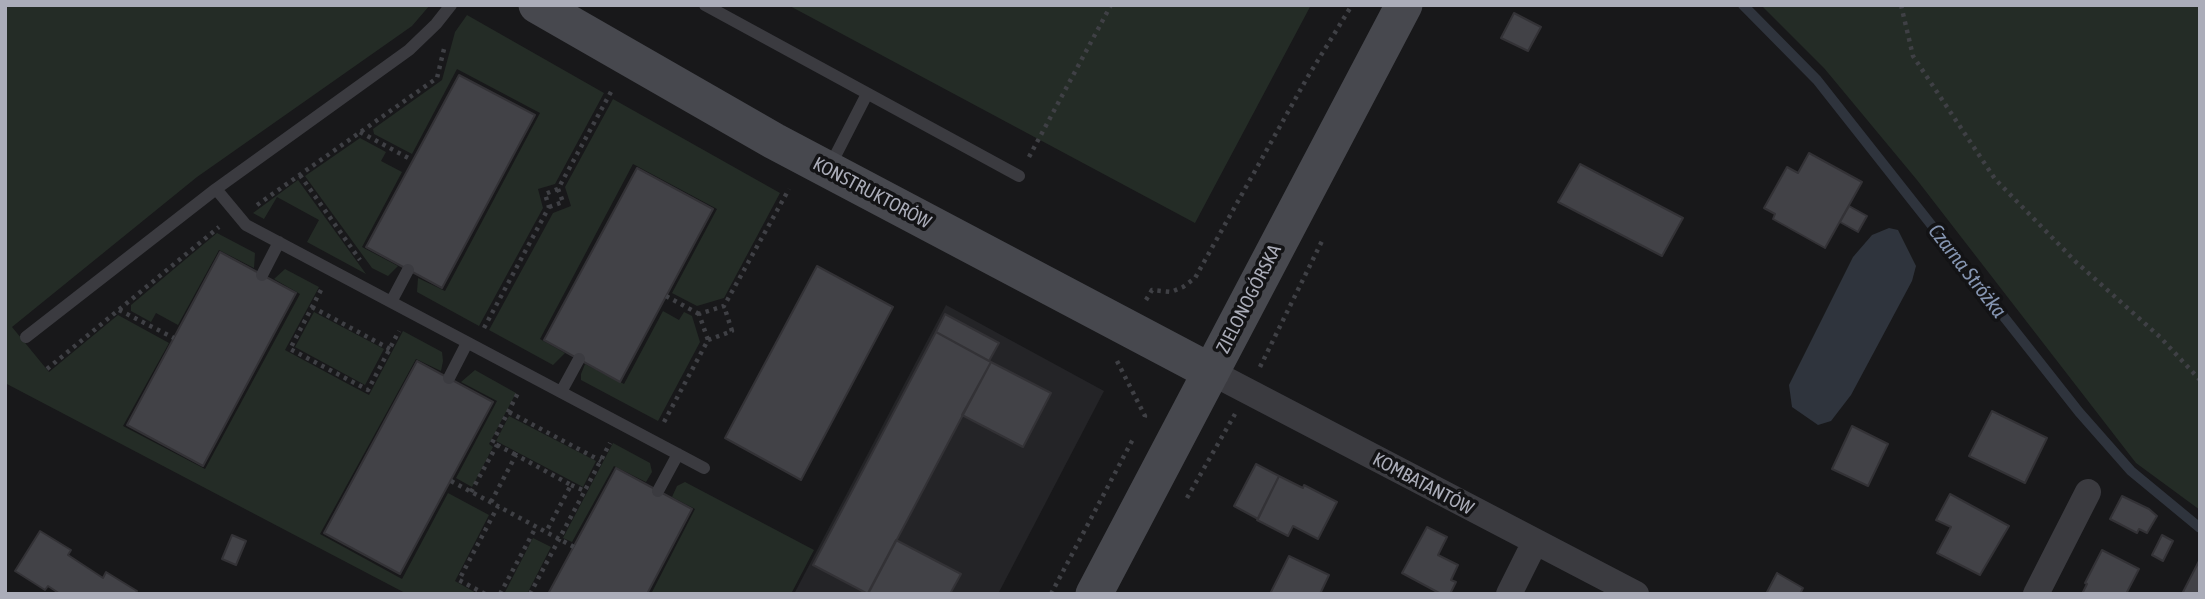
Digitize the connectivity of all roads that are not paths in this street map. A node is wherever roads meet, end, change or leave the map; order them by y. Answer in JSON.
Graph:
{"nodes":[{"id":1,"x":451,"y":5,"type":"edge"},
{"id":2,"x":537,"y":5,"type":"edge"},
{"id":3,"x":705,"y":5,"type":"edge"},
{"id":4,"x":1404,"y":5,"type":"edge"},
{"id":5,"x":867,"y":94,"type":"junction"},
{"id":6,"x":828,"y":170,"type":"junction"},
{"id":7,"x":1019,"y":176,"type":"road end"},
{"id":8,"x":216,"y":190,"type":"junction"},
{"id":9,"x":279,"y":242,"type":"junction"},
{"id":10,"x":408,"y":270,"type":"dead end"},
{"id":11,"x":262,"y":275,"type":"dead end"},
{"id":12,"x":391,"y":302,"type":"junction"},
{"id":13,"x":26,"y":337,"type":"dead end"},
{"id":14,"x":467,"y":342,"type":"junction"},
{"id":15,"x":579,"y":359,"type":"dead end"},
{"id":16,"x":1211,"y":372,"type":"junction"},
{"id":17,"x":449,"y":378,"type":"dead end"},
{"id":18,"x":561,"y":392,"type":"junction"},
{"id":19,"x":678,"y":454,"type":"junction"},
{"id":20,"x":704,"y":468,"type":"dead end"},
{"id":21,"x":658,"y":491,"type":"dead end"},
{"id":22,"x":2088,"y":492,"type":"dead end"},
{"id":23,"x":1535,"y":542,"type":"junction"},
{"id":24,"x":1094,"y":594,"type":"edge"},
{"id":25,"x":1509,"y":594,"type":"edge"},
{"id":26,"x":1636,"y":594,"type":"edge"},
{"id":27,"x":2036,"y":594,"type":"edge"}],
"edges":[{"from":1,"to":8,"type":"lane"},
{"from":2,"to":6,"type":"street","name":"KONSTRUKTORÓW"},
{"from":3,"to":5,"type":"lane"},
{"from":4,"to":16,"type":"street","name":"ZIELONOGÓRSKA"},
{"from":5,"to":6,"type":"lane"},
{"from":5,"to":7,"type":"lane"},
{"from":6,"to":16,"type":"street","name":"KONSTRUKTORÓW"},
{"from":8,"to":9,"type":"lane"},
{"from":8,"to":13,"type":"lane"},
{"from":9,"to":11,"type":"lane"},
{"from":9,"to":12,"type":"lane"},
{"from":10,"to":12,"type":"lane"},
{"from":12,"to":14,"type":"lane"},
{"from":14,"to":17,"type":"lane"},
{"from":14,"to":18,"type":"lane"},
{"from":15,"to":18,"type":"lane"},
{"from":16,"to":23,"type":"street","name":"KOMBATANTÓW"},
{"from":16,"to":24,"type":"street","name":"ZIELONOGÓRSKA"},
{"from":18,"to":19,"type":"lane"},
{"from":19,"to":20,"type":"lane"},
{"from":19,"to":21,"type":"lane"},
{"from":22,"to":27,"type":"street"},
{"from":23,"to":25,"type":"street"},
{"from":23,"to":26,"type":"street","name":"KOMBATANTÓW"}]}
